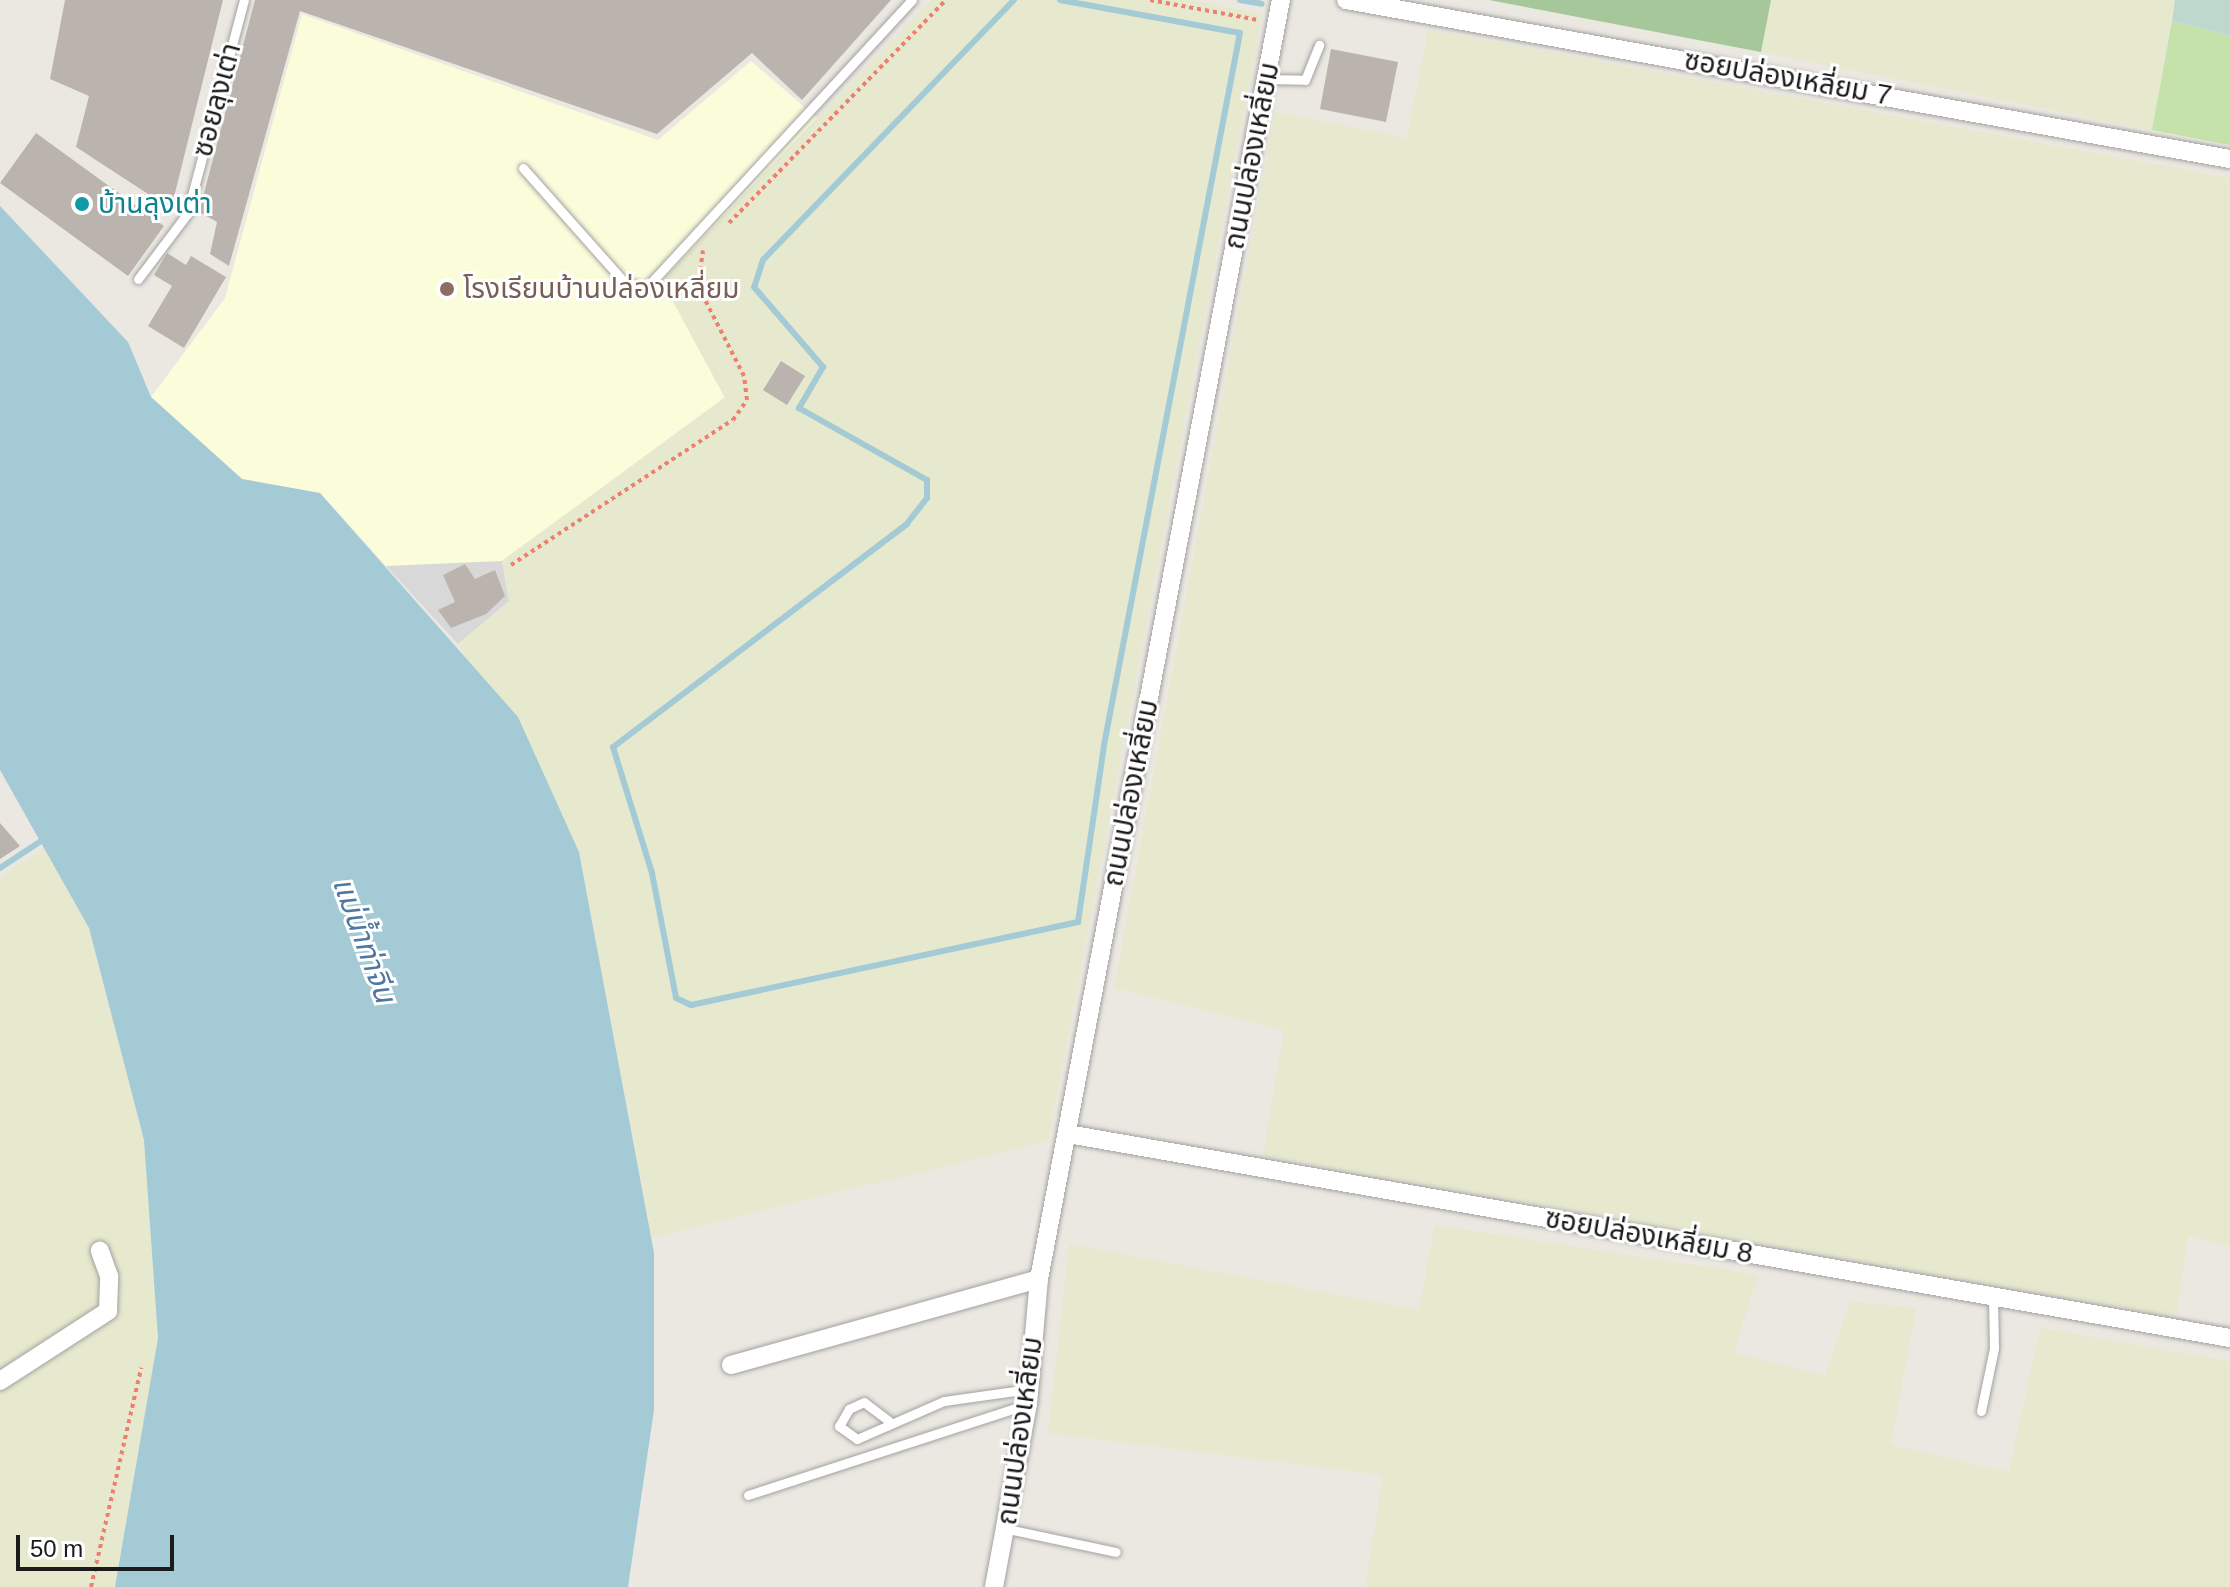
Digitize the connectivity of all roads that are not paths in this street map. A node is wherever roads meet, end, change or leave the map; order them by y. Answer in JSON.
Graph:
{"nodes":[{"id":1,"x":244,"y":0,"type":"edge"},
{"id":2,"x":912,"y":0,"type":"edge"},
{"id":3,"x":1281,"y":0,"type":"edge"},
{"id":4,"x":1346,"y":0,"type":"edge"},
{"id":5,"x":1319,"y":45,"type":"dead end"},
{"id":6,"x":1266,"y":79,"type":"junction"},
{"id":7,"x":2230,"y":159,"type":"edge"},
{"id":8,"x":523,"y":168,"type":"dead end"},
{"id":9,"x":138,"y":279,"type":"dead end"},
{"id":10,"x":1068,"y":1134,"type":"junction"},
{"id":11,"x":100,"y":1251,"type":"dead end"},
{"id":12,"x":1039,"y":1279,"type":"junction"},
{"id":13,"x":1993,"y":1297,"type":"junction"},
{"id":14,"x":2230,"y":1338,"type":"edge"},
{"id":15,"x":731,"y":1365,"type":"dead end"},
{"id":16,"x":0,"y":1381,"type":"edge"},
{"id":17,"x":1028,"y":1396,"type":"junction"},
{"id":18,"x":1981,"y":1411,"type":"dead end"},
{"id":19,"x":889,"y":1421,"type":"junction"},
{"id":20,"x":748,"y":1495,"type":"dead end"},
{"id":21,"x":1008,"y":1529,"type":"junction"},
{"id":22,"x":1116,"y":1552,"type":"dead end"},
{"id":23,"x":994,"y":1587,"type":"edge"}],
"edges":[{"from":1,"to":9,"type":"lane","name":"ซอยลุงเต่า"},
{"from":2,"to":8,"type":"lane"},
{"from":3,"to":6,"type":"street","name":"ถนนปล่องเหลี่ยม"},
{"from":4,"to":7,"type":"street","name":"ซอยปล่องเหลี่ยม 7"},
{"from":5,"to":6,"type":"lane"},
{"from":6,"to":10,"type":"street","name":"ถนนปล่องเหลี่ยม"},
{"from":10,"to":12,"type":"street","name":"ถนนปล่องเหลี่ยม"},
{"from":10,"to":13,"type":"street","name":"ซอยปล่องเหลี่ยม 8"},
{"from":11,"to":16,"type":"street"},
{"from":12,"to":15,"type":"street"},
{"from":12,"to":17,"type":"street","name":"ถนนปล่องเหลี่ยม"},
{"from":13,"to":14,"type":"street","name":"ซอยปล่องเหลี่ยม 8"},
{"from":13,"to":18,"type":"lane"},
{"from":17,"to":19,"type":"lane"},
{"from":17,"to":20,"type":"lane"},
{"from":17,"to":21,"type":"street","name":"ถนนปล่องเหลี่ยม"},
{"from":19,"to":19,"type":"lane"},
{"from":21,"to":22,"type":"lane"},
{"from":21,"to":23,"type":"street","name":"ถนนปล่องเหลี่ยม"}]}
